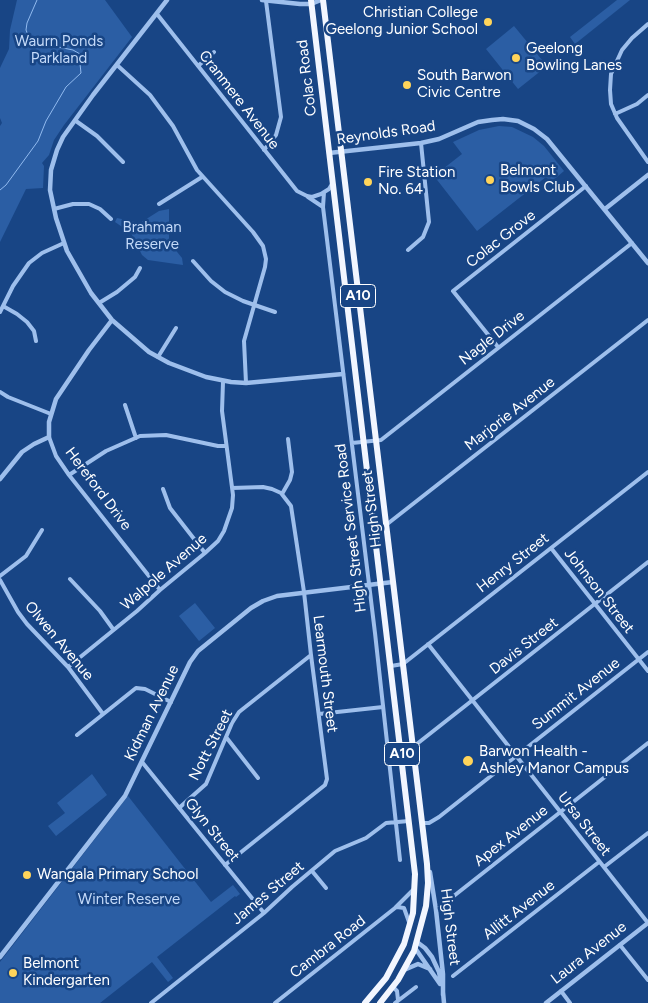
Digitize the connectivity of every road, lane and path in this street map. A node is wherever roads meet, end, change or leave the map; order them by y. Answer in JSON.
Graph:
{"nodes":[{"id":1,"x":167,"y":0,"type":"edge"},
{"id":2,"x":264,"y":0,"type":"edge"},
{"id":3,"x":316,"y":1,"type":"edge"},
{"id":4,"x":157,"y":14,"type":"junction"},
{"id":5,"x":648,"y":24,"type":"edge"},
{"id":6,"x":214,"y":52,"type":"dead end"},
{"id":7,"x":117,"y":65,"type":"junction"},
{"id":8,"x":198,"y":66,"type":"junction"},
{"id":9,"x":648,"y":95,"type":"edge"},
{"id":10,"x":615,"y":114,"type":"junction"},
{"id":11,"x":76,"y":121,"type":"junction"},
{"id":12,"x":421,"y":143,"type":"junction"},
{"id":13,"x":264,"y":150,"type":"junction"},
{"id":14,"x":341,"y":152,"type":"junction"},
{"id":15,"x":329,"y":153,"type":"junction"},
{"id":16,"x":123,"y":162,"type":"dead end"},
{"id":17,"x":648,"y":162,"type":"edge"},
{"id":18,"x":648,"y":175,"type":"edge"},
{"id":19,"x":202,"y":176,"type":"junction"},
{"id":20,"x":332,"y":184,"type":"junction"},
{"id":21,"x":586,"y":186,"type":"junction"},
{"id":22,"x":324,"y":192,"type":"junction"},
{"id":23,"x":307,"y":196,"type":"junction"},
{"id":24,"x":159,"y":204,"type":"dead end"},
{"id":25,"x":323,"y":206,"type":"junction"},
{"id":26,"x":54,"y":209,"type":"junction"},
{"id":27,"x":605,"y":209,"type":"junction"},
{"id":28,"x":111,"y":219,"type":"dead end"},
{"id":29,"x":64,"y":243,"type":"junction"},
{"id":30,"x":632,"y":243,"type":"junction"},
{"id":31,"x":408,"y":250,"type":"dead end"},
{"id":32,"x":193,"y":261,"type":"dead end"},
{"id":33,"x":648,"y":263,"type":"edge"},
{"id":34,"x":140,"y":268,"type":"dead end"},
{"id":35,"x":98,"y":303,"type":"junction"},
{"id":36,"x":254,"y":304,"type":"junction"},
{"id":37,"x":3,"y":306,"type":"junction"},
{"id":38,"x":0,"y":312,"type":"edge"},
{"id":39,"x":275,"y":312,"type":"dead end"},
{"id":40,"x":112,"y":320,"type":"junction"},
{"id":41,"x":648,"y":320,"type":"edge"},
{"id":42,"x":176,"y":328,"type":"dead end"},
{"id":43,"x":36,"y":341,"type":"dead end"},
{"id":44,"x":498,"y":347,"type":"junction"},
{"id":45,"x":158,"y":357,"type":"junction"},
{"id":46,"x":343,"y":374,"type":"junction"},
{"id":47,"x":223,"y":382,"type":"junction"},
{"id":48,"x":246,"y":383,"type":"junction"},
{"id":49,"x":0,"y":392,"type":"edge"},
{"id":50,"x":125,"y":405,"type":"dead end"},
{"id":51,"x":51,"y":414,"type":"junction"},
{"id":52,"x":49,"y":437,"type":"junction"},
{"id":53,"x":136,"y":438,"type":"junction"},
{"id":54,"x":288,"y":439,"type":"dead end"},
{"id":55,"x":376,"y":441,"type":"junction"},
{"id":56,"x":363,"y":442,"type":"junction"},
{"id":57,"x":352,"y":443,"type":"junction"},
{"id":58,"x":226,"y":446,"type":"junction"},
{"id":59,"x":648,"y":472,"type":"edge"},
{"id":60,"x":69,"y":475,"type":"junction"},
{"id":61,"x":0,"y":479,"type":"edge"},
{"id":62,"x":232,"y":488,"type":"junction"},
{"id":63,"x":163,"y":489,"type":"dead end"},
{"id":64,"x":282,"y":494,"type":"junction"},
{"id":65,"x":386,"y":525,"type":"junction"},
{"id":66,"x":42,"y":530,"type":"dead end"},
{"id":67,"x":551,"y":548,"type":"junction"},
{"id":68,"x":205,"y":553,"type":"junction"},
{"id":69,"x":648,"y":562,"type":"edge"},
{"id":70,"x":0,"y":578,"type":"edge"},
{"id":71,"x":70,"y":579,"type":"dead end"},
{"id":72,"x":393,"y":582,"type":"junction"},
{"id":73,"x":380,"y":584,"type":"junction"},
{"id":74,"x":368,"y":585,"type":"junction"},
{"id":75,"x":160,"y":590,"type":"junction"},
{"id":76,"x":304,"y":592,"type":"junction"},
{"id":77,"x":595,"y":604,"type":"junction"},
{"id":78,"x":113,"y":629,"type":"junction"},
{"id":79,"x":428,"y":644,"type":"junction"},
{"id":80,"x":648,"y":652,"type":"edge"},
{"id":81,"x":311,"y":655,"type":"junction"},
{"id":82,"x":639,"y":660,"type":"junction"},
{"id":83,"x":403,"y":664,"type":"junction"},
{"id":84,"x":391,"y":666,"type":"junction"},
{"id":85,"x":68,"y":667,"type":"junction"},
{"id":86,"x":648,"y":671,"type":"edge"},
{"id":87,"x":472,"y":700,"type":"junction"},
{"id":88,"x":171,"y":702,"type":"junction"},
{"id":89,"x":383,"y":707,"type":"junction"},
{"id":90,"x":103,"y":714,"type":"junction"},
{"id":91,"x":319,"y":714,"type":"junction"},
{"id":92,"x":78,"y":735,"type":"dead end"},
{"id":93,"x":226,"y":737,"type":"junction"},
{"id":94,"x":648,"y":743,"type":"edge"},
{"id":95,"x":413,"y":747,"type":"junction"},
{"id":96,"x":516,"y":756,"type":"junction"},
{"id":97,"x":142,"y":762,"type":"junction"},
{"id":98,"x":258,"y":778,"type":"dead end"},
{"id":99,"x":179,"y":808,"type":"junction"},
{"id":100,"x":560,"y":812,"type":"junction"},
{"id":101,"x":410,"y":821,"type":"junction"},
{"id":102,"x":397,"y":822,"type":"junction"},
{"id":103,"x":422,"y":823,"type":"junction"},
{"id":104,"x":648,"y":833,"type":"edge"},
{"id":105,"x":400,"y":860,"type":"dead end"},
{"id":106,"x":599,"y":862,"type":"junction"},
{"id":107,"x":427,"y":864,"type":"junction"},
{"id":108,"x":225,"y":865,"type":"junction"},
{"id":109,"x":604,"y":868,"type":"junction"},
{"id":110,"x":312,"y":871,"type":"junction"},
{"id":111,"x":326,"y":888,"type":"dead end"},
{"id":112,"x":415,"y":888,"type":"junction"},
{"id":113,"x":395,"y":908,"type":"junction"},
{"id":114,"x":436,"y":910,"type":"junction"},
{"id":115,"x":264,"y":913,"type":"junction"},
{"id":116,"x":648,"y":923,"type":"edge"},
{"id":117,"x":410,"y":925,"type":"junction"},
{"id":118,"x":407,"y":936,"type":"junction"},
{"id":119,"x":416,"y":945,"type":"junction"},
{"id":120,"x":620,"y":945,"type":"junction"},
{"id":121,"x":0,"y":957,"type":"edge"},
{"id":122,"x":404,"y":970,"type":"junction"},
{"id":123,"x":432,"y":970,"type":"junction"},
{"id":124,"x":453,"y":976,"type":"dead end"},
{"id":125,"x":648,"y":980,"type":"edge"},
{"id":126,"x":393,"y":987,"type":"junction"},
{"id":127,"x":416,"y":987,"type":"dead end"},
{"id":128,"x":442,"y":988,"type":"junction"},
{"id":129,"x":378,"y":989,"type":"junction"},
{"id":130,"x":561,"y":992,"type":"junction"},
{"id":131,"x":443,"y":995,"type":"junction"},
{"id":132,"x":397,"y":1002,"type":"edge"},
{"id":133,"x":151,"y":1003,"type":"edge"},
{"id":134,"x":275,"y":1003,"type":"edge"},
{"id":135,"x":364,"y":1003,"type":"edge"},
{"id":136,"x":380,"y":1003,"type":"edge"},
{"id":137,"x":444,"y":1003,"type":"edge"},
{"id":138,"x":546,"y":1003,"type":"edge"},
{"id":139,"x":570,"y":1003,"type":"edge"}],
"edges":[{"from":1,"to":4,"type":"street"},
{"from":2,"to":3,"type":"street"},
{"from":2,"to":13,"type":"street"},
{"from":3,"to":14,"type":"highway","name":"Colac Road","number":"A10"},
{"from":3,"to":15,"type":"highway","name":"Colac Road","number":"A10"},
{"from":4,"to":7,"type":"street"},
{"from":4,"to":8,"type":"street","name":"Cranmere Avenue"},
{"from":5,"to":10,"type":"street"},
{"from":6,"to":8,"type":"street"},
{"from":7,"to":11,"type":"street"},
{"from":7,"to":19,"type":"street"},
{"from":8,"to":13,"type":"street","name":"Cranmere Avenue"},
{"from":9,"to":10,"type":"street"},
{"from":10,"to":17,"type":"street"},
{"from":11,"to":16,"type":"street"},
{"from":11,"to":26,"type":"street"},
{"from":12,"to":14,"type":"street","name":"Reynolds Road"},
{"from":12,"to":21,"type":"street","name":"Reynolds Road"},
{"from":12,"to":31,"type":"street"},
{"from":13,"to":23,"type":"street","name":"Cranmere Avenue"},
{"from":14,"to":15,"type":"street","name":"Reynolds Road"},
{"from":14,"to":55,"type":"highway","name":"High Street","number":"A10"},
{"from":15,"to":20,"type":"highway","name":"High Street","number":"A10"},
{"from":18,"to":27,"type":"street"},
{"from":19,"to":24,"type":"street"},
{"from":19,"to":36,"type":"street"},
{"from":20,"to":22,"type":"street"},
{"from":20,"to":56,"type":"highway","name":"High Street","number":"A10"},
{"from":21,"to":27,"type":"street","name":"Reynolds Road"},
{"from":21,"to":44,"type":"street","name":"Colac Grove"},
{"from":22,"to":23,"type":"street"},
{"from":22,"to":25,"type":"street","name":"High Street Service Road"},
{"from":23,"to":25,"type":"street","name":"Cranmere Avenue"},
{"from":25,"to":46,"type":"street","name":"High Street Service Road"},
{"from":26,"to":28,"type":"street"},
{"from":26,"to":29,"type":"street"},
{"from":27,"to":30,"type":"street","name":"Reynolds Road"},
{"from":29,"to":35,"type":"street"},
{"from":29,"to":37,"type":"street"},
{"from":30,"to":33,"type":"street","name":"Reynolds Road"},
{"from":30,"to":44,"type":"street","name":"Nagle Drive"},
{"from":32,"to":36,"type":"street"},
{"from":34,"to":35,"type":"street"},
{"from":35,"to":40,"type":"street"},
{"from":36,"to":39,"type":"street"},
{"from":36,"to":48,"type":"street"},
{"from":37,"to":38,"type":"street"},
{"from":37,"to":43,"type":"street"},
{"from":40,"to":45,"type":"street"},
{"from":40,"to":51,"type":"street","name":"Hereford Drive"},
{"from":41,"to":65,"type":"street","name":"Marjorie Avenue"},
{"from":42,"to":45,"type":"street"},
{"from":44,"to":55,"type":"street","name":"Nagle Drive"},
{"from":45,"to":47,"type":"street"},
{"from":46,"to":48,"type":"street"},
{"from":46,"to":57,"type":"street","name":"High Street Service Road"},
{"from":47,"to":48,"type":"street"},
{"from":47,"to":58,"type":"street","name":"Walpole Avenue"},
{"from":49,"to":51,"type":"street"},
{"from":50,"to":53,"type":"street"},
{"from":51,"to":52,"type":"street","name":"Hereford Drive"},
{"from":52,"to":60,"type":"street","name":"Hereford Drive"},
{"from":52,"to":61,"type":"street"},
{"from":53,"to":58,"type":"street"},
{"from":53,"to":60,"type":"street"},
{"from":54,"to":64,"type":"street"},
{"from":55,"to":56,"type":"street","name":"Nagle Drive"},
{"from":55,"to":65,"type":"highway","name":"High Street","number":"A10"},
{"from":56,"to":57,"type":"street"},
{"from":56,"to":73,"type":"highway","name":"High Street","number":"A10"},
{"from":57,"to":74,"type":"street","name":"High Street Service Road"},
{"from":58,"to":62,"type":"street","name":"Walpole Avenue"},
{"from":59,"to":67,"type":"street","name":"Henry Street"},
{"from":60,"to":75,"type":"street","name":"Hereford Drive"},
{"from":62,"to":64,"type":"street"},
{"from":62,"to":68,"type":"street","name":"Walpole Avenue"},
{"from":63,"to":68,"type":"street"},
{"from":64,"to":76,"type":"street","name":"Learmouth Street"},
{"from":65,"to":72,"type":"highway","name":"High Street","number":"A10"},
{"from":66,"to":70,"type":"street"},
{"from":67,"to":77,"type":"street","name":"Johnson Street"},
{"from":67,"to":79,"type":"street","name":"Henry Street"},
{"from":68,"to":75,"type":"street","name":"Walpole Avenue"},
{"from":69,"to":77,"type":"street","name":"Davis Street"},
{"from":70,"to":85,"type":"street","name":"Olwen Avenue"},
{"from":71,"to":78,"type":"street"},
{"from":72,"to":73,"type":"street","name":"Kidman Avenue"},
{"from":72,"to":83,"type":"highway","name":"High Street","number":"A10"},
{"from":73,"to":74,"type":"street","name":"Kidman Avenue"},
{"from":73,"to":84,"type":"highway","name":"High Street","number":"A10"},
{"from":74,"to":76,"type":"street","name":"Kidman Avenue"},
{"from":74,"to":89,"type":"street","name":"High Street Service Road"},
{"from":75,"to":78,"type":"street","name":"Walpole Avenue"},
{"from":76,"to":81,"type":"street","name":"Learmouth Street"},
{"from":76,"to":88,"type":"street","name":"Kidman Avenue"},
{"from":77,"to":82,"type":"street","name":"Johnson Street"},
{"from":77,"to":87,"type":"street","name":"Davis Street"},
{"from":78,"to":85,"type":"street","name":"Walpole Avenue"},
{"from":79,"to":83,"type":"street","name":"Henry Street"},
{"from":79,"to":87,"type":"street","name":"Ursa Street"},
{"from":80,"to":82,"type":"street","name":"Summit Avenue"},
{"from":81,"to":91,"type":"street","name":"Learmouth Street"},
{"from":81,"to":93,"type":"street","name":"Nott Street"},
{"from":82,"to":86,"type":"street","name":"Johnson Street"},
{"from":82,"to":96,"type":"street","name":"Summit Avenue"},
{"from":83,"to":84,"type":"street","name":"Henry Street"},
{"from":83,"to":95,"type":"highway","name":"High Street","number":"A10"},
{"from":84,"to":101,"type":"highway","name":"High Street","number":"A10"},
{"from":85,"to":90,"type":"street","name":"Olwen Avenue"},
{"from":87,"to":95,"type":"street","name":"Davis Street"},
{"from":87,"to":96,"type":"street","name":"Ursa Street"},
{"from":88,"to":90,"type":"street"},
{"from":88,"to":97,"type":"street","name":"Kidman Avenue"},
{"from":89,"to":91,"type":"street"},
{"from":89,"to":102,"type":"street","name":"High Street Service Road"},
{"from":90,"to":92,"type":"street"},
{"from":91,"to":108,"type":"street","name":"Learmouth Street"},
{"from":93,"to":98,"type":"street"},
{"from":93,"to":99,"type":"street","name":"Nott Street"},
{"from":94,"to":100,"type":"street","name":"Apex Avenue"},
{"from":95,"to":103,"type":"highway","name":"High Street","number":"A10"},
{"from":96,"to":100,"type":"street","name":"Ursa Street"},
{"from":96,"to":103,"type":"street","name":"Summit Avenue"},
{"from":97,"to":99,"type":"street","name":"Glyn Street"},
{"from":97,"to":121,"type":"street","name":"Kidman Avenue"},
{"from":99,"to":108,"type":"street","name":"Glyn Street"},
{"from":100,"to":106,"type":"street","name":"Ursa Street"},
{"from":100,"to":114,"type":"street","name":"Apex Avenue"},
{"from":101,"to":102,"type":"street","name":"James Street"},
{"from":101,"to":103,"type":"highway"},
{"from":101,"to":112,"type":"highway","name":"High Street","number":"A10"},
{"from":102,"to":105,"type":"street","name":"High Street Service Road"},
{"from":102,"to":110,"type":"street","name":"James Street"},
{"from":103,"to":107,"type":"highway","name":"High Street","number":"A10"},
{"from":104,"to":109,"type":"street"},
{"from":106,"to":109,"type":"street","name":"Ursa Street"},
{"from":106,"to":124,"type":"street","name":"Allitt Avenue"},
{"from":107,"to":114,"type":"street","name":"High Street"},
{"from":107,"to":119,"type":"highway","name":"High Street","number":"A10"},
{"from":108,"to":115,"type":"street","name":"Glyn Street"},
{"from":109,"to":116,"type":"street","name":"Ursa Street"},
{"from":110,"to":111,"type":"street"},
{"from":110,"to":115,"type":"street","name":"James Street"},
{"from":112,"to":113,"type":"street","name":"Cambra Road"},
{"from":112,"to":117,"type":"highway","name":"High Street","number":"A10"},
{"from":113,"to":117,"type":"street"},
{"from":113,"to":134,"type":"street","name":"Cambra Road"},
{"from":114,"to":131,"type":"street","name":"High Street"},
{"from":115,"to":133,"type":"street","name":"James Street"},
{"from":116,"to":120,"type":"street","name":"Laura Avenue"},
{"from":117,"to":118,"type":"highway","name":"High Street","number":"A10"},
{"from":118,"to":119,"type":"highway"},
{"from":118,"to":129,"type":"highway","number":"A10"},
{"from":119,"to":122,"type":"highway","number":"A10"},
{"from":119,"to":123,"type":"street","name":"High Street"},
{"from":119,"to":128,"type":"street","name":"High Street"},
{"from":120,"to":125,"type":"street"},
{"from":120,"to":130,"type":"street","name":"Laura Avenue"},
{"from":122,"to":123,"type":"street"},
{"from":122,"to":126,"type":"highway","number":"A10"},
{"from":123,"to":128,"type":"street","name":"High Street"},
{"from":126,"to":129,"type":"highway"},
{"from":126,"to":132,"type":"street"},
{"from":126,"to":136,"type":"highway","number":"A10"},
{"from":127,"to":132,"type":"street"},
{"from":128,"to":131,"type":"street","name":"High Street"},
{"from":129,"to":135,"type":"highway","number":"A10"},
{"from":130,"to":138,"type":"street","name":"Laura Avenue"},
{"from":130,"to":139,"type":"street"},
{"from":131,"to":137,"type":"street","name":"High Street"}]}
